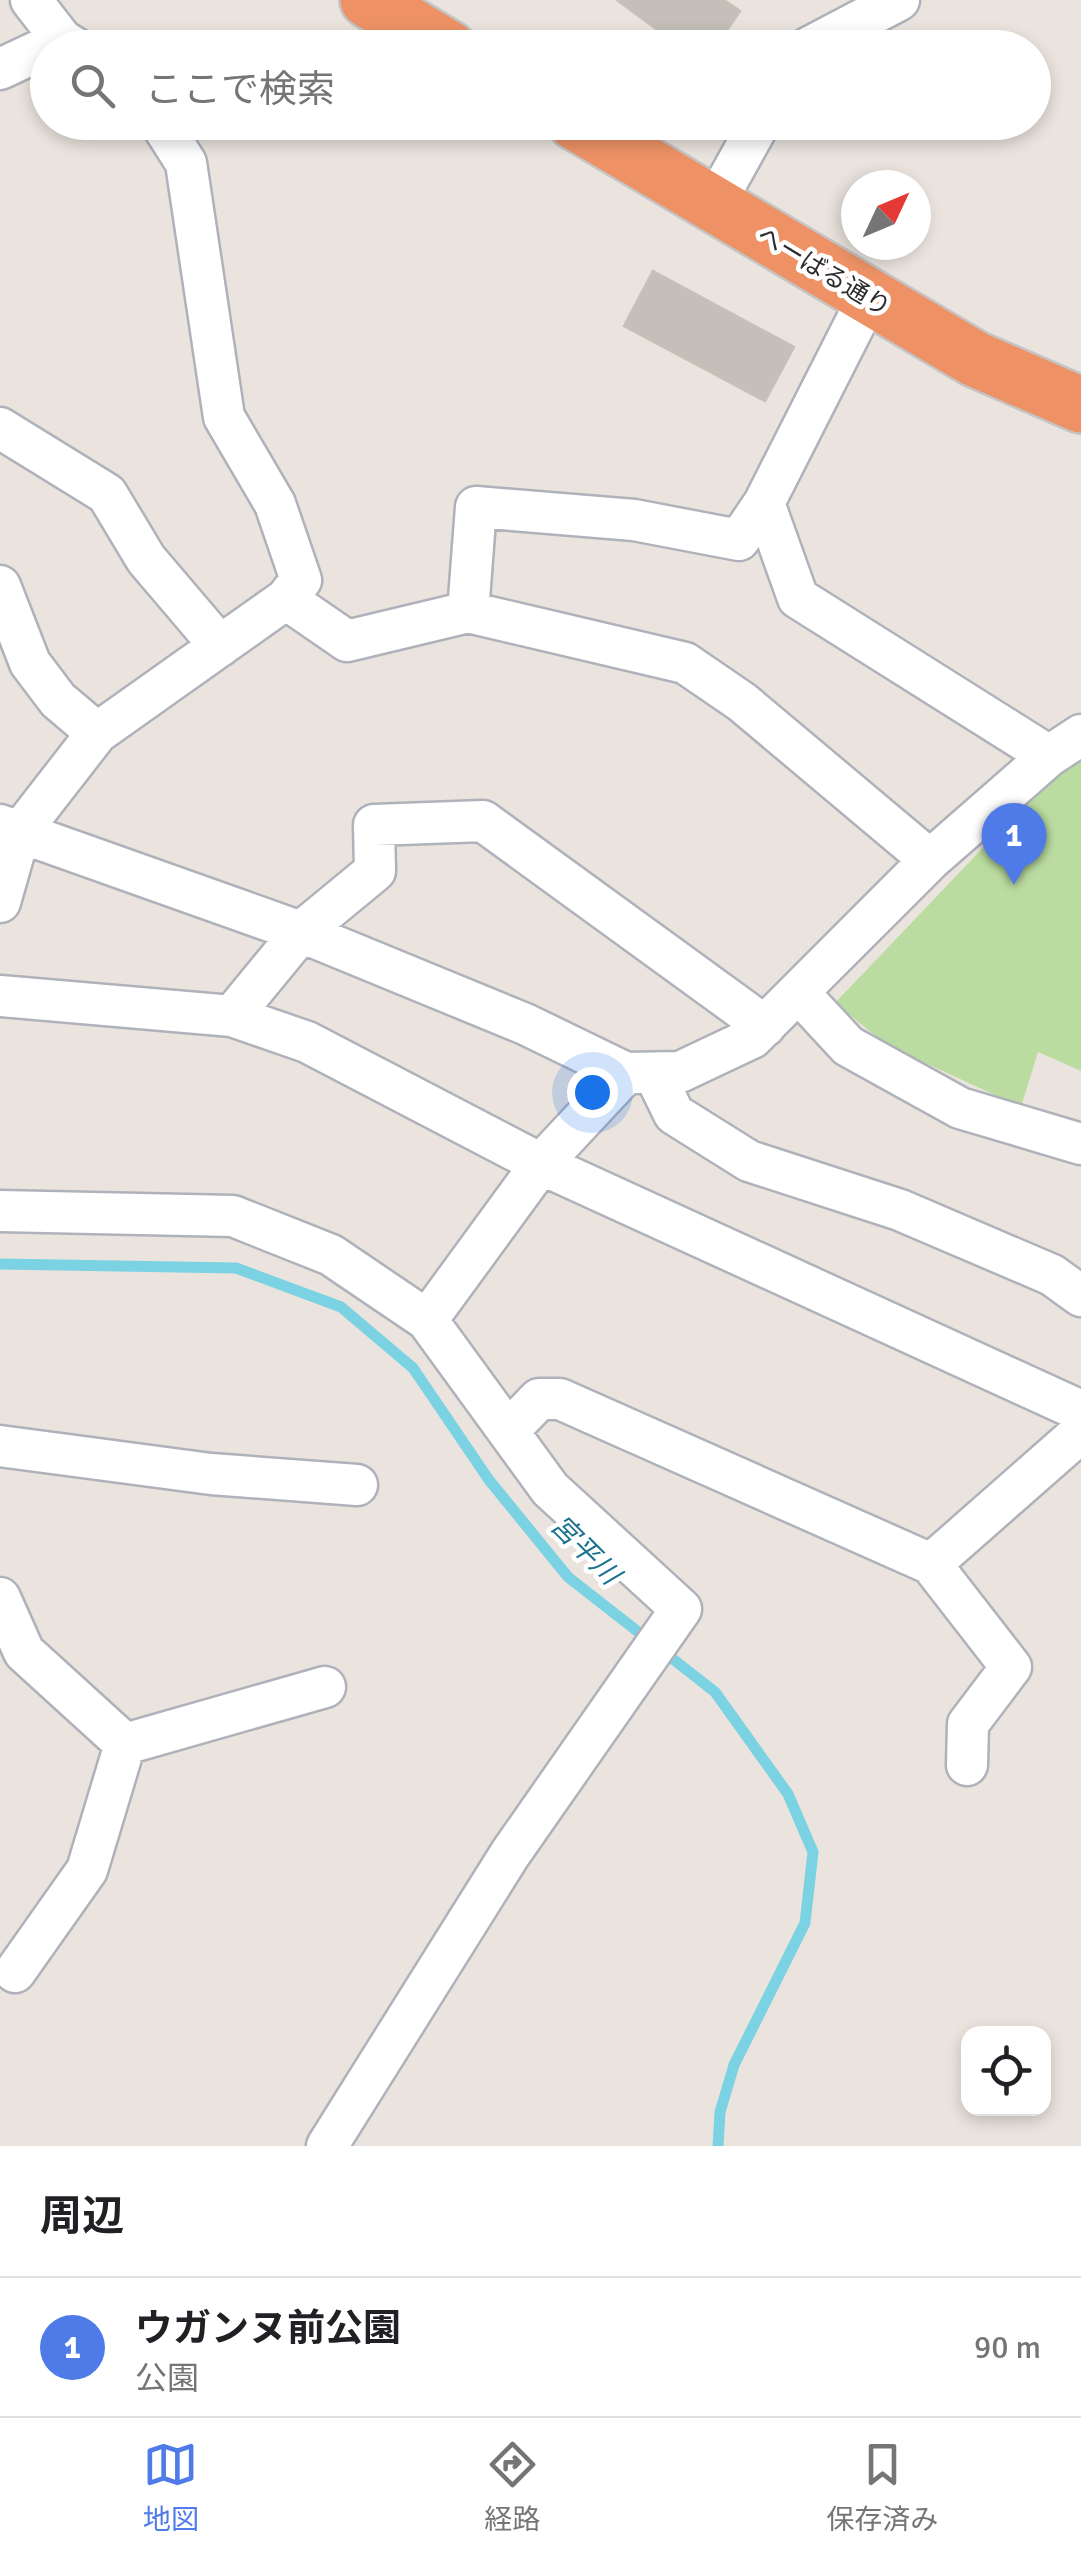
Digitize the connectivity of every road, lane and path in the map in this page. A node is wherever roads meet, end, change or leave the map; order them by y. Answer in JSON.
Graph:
{"nodes":[{"id":1,"x":31,"y":0,"type":"edge"},
{"id":2,"x":368,"y":0,"type":"edge"},
{"id":3,"x":899,"y":0,"type":"edge"},
{"id":4,"x":57,"y":30,"type":"edge"},
{"id":5,"x":418,"y":30,"type":"edge"},
{"id":6,"x":842,"y":30,"type":"edge"},
{"id":7,"x":30,"y":58,"type":"edge"},
{"id":8,"x":0,"y":69,"type":"edge"},
{"id":9,"x":171,"y":140,"type":"edge"},
{"id":10,"x":604,"y":140,"type":"edge"},
{"id":11,"x":750,"y":140,"type":"edge"},
{"id":12,"x":714,"y":206,"type":"junction"},
{"id":13,"x":868,"y":298,"type":"junction"},
{"id":14,"x":1081,"y":406,"type":"edge"},
{"id":15,"x":0,"y":428,"type":"edge"},
{"id":16,"x":764,"y":502,"type":"junction"},
{"id":17,"x":0,"y":586,"type":"edge"},
{"id":18,"x":286,"y":599,"type":"junction"},
{"id":19,"x":468,"y":612,"type":"junction"},
{"id":20,"x":220,"y":646,"type":"junction"},
{"id":21,"x":97,"y":733,"type":"junction"},
{"id":22,"x":1065,"y":745,"type":"edge"},
{"id":23,"x":10,"y":828,"type":"edge"},
{"id":24,"x":930,"y":860,"type":"junction"},
{"id":25,"x":0,"y":902,"type":"edge"},
{"id":26,"x":301,"y":932,"type":"junction"},
{"id":27,"x":798,"y":992,"type":"junction"},
{"id":28,"x":0,"y":996,"type":"edge"},
{"id":29,"x":232,"y":1016,"type":"junction"},
{"id":30,"x":765,"y":1026,"type":"junction"},
{"id":31,"x":640,"y":1073,"type":"junction"},
{"id":32,"x":1081,"y":1144,"type":"edge"},
{"id":33,"x":541,"y":1164,"type":"junction"},
{"id":34,"x":0,"y":1211,"type":"edge"},
{"id":35,"x":1081,"y":1296,"type":"edge"},
{"id":36,"x":428,"y":1320,"type":"junction"},
{"id":37,"x":1081,"y":1411,"type":"edge"},
{"id":38,"x":508,"y":1431,"type":"junction"},
{"id":39,"x":1081,"y":1432,"type":"edge"},
{"id":40,"x":0,"y":1446,"type":"edge"},
{"id":41,"x":358,"y":1485,"type":"dead end"},
{"id":42,"x":931,"y":1564,"type":"junction"},
{"id":43,"x":0,"y":1598,"type":"edge"},
{"id":44,"x":325,"y":1687,"type":"dead end"},
{"id":45,"x":125,"y":1744,"type":"junction"},
{"id":46,"x":967,"y":1766,"type":"dead end"},
{"id":47,"x":15,"y":1972,"type":"dead end"},
{"id":48,"x":327,"y":2146,"type":"edge"}],
"edges":[{"from":1,"to":4,"type":"street"},
{"from":2,"to":5,"type":"highway"},
{"from":3,"to":6,"type":"street"},
{"from":7,"to":8,"type":"street"},
{"from":9,"to":18,"type":"street"},
{"from":10,"to":12,"type":"highway","name":"へーばる通り"},
{"from":11,"to":12,"type":"street"},
{"from":12,"to":13,"type":"highway","name":"へーばる通り"},
{"from":13,"to":14,"type":"highway","name":"へーばる通り"},
{"from":13,"to":16,"type":"street"},
{"from":15,"to":20,"type":"street"},
{"from":16,"to":19,"type":"street"},
{"from":16,"to":22,"type":"street"},
{"from":17,"to":21,"type":"street"},
{"from":18,"to":19,"type":"street"},
{"from":18,"to":20,"type":"street"},
{"from":19,"to":24,"type":"street"},
{"from":20,"to":21,"type":"street"},
{"from":21,"to":23,"type":"street"},
{"from":22,"to":24,"type":"street"},
{"from":23,"to":25,"type":"street"},
{"from":23,"to":26,"type":"street"},
{"from":24,"to":27,"type":"street"},
{"from":26,"to":29,"type":"street"},
{"from":26,"to":30,"type":"street"},
{"from":26,"to":31,"type":"street"},
{"from":27,"to":30,"type":"street"},
{"from":27,"to":32,"type":"street"},
{"from":28,"to":29,"type":"street"},
{"from":29,"to":33,"type":"street"},
{"from":30,"to":31,"type":"street"},
{"from":31,"to":33,"type":"street"},
{"from":31,"to":35,"type":"street"},
{"from":33,"to":36,"type":"street"},
{"from":33,"to":37,"type":"street"},
{"from":34,"to":36,"type":"street"},
{"from":36,"to":38,"type":"street"},
{"from":38,"to":42,"type":"street"},
{"from":38,"to":48,"type":"street"},
{"from":39,"to":42,"type":"street"},
{"from":40,"to":41,"type":"street"},
{"from":42,"to":46,"type":"street"},
{"from":43,"to":45,"type":"street"},
{"from":44,"to":45,"type":"street"},
{"from":45,"to":47,"type":"street"}]}
